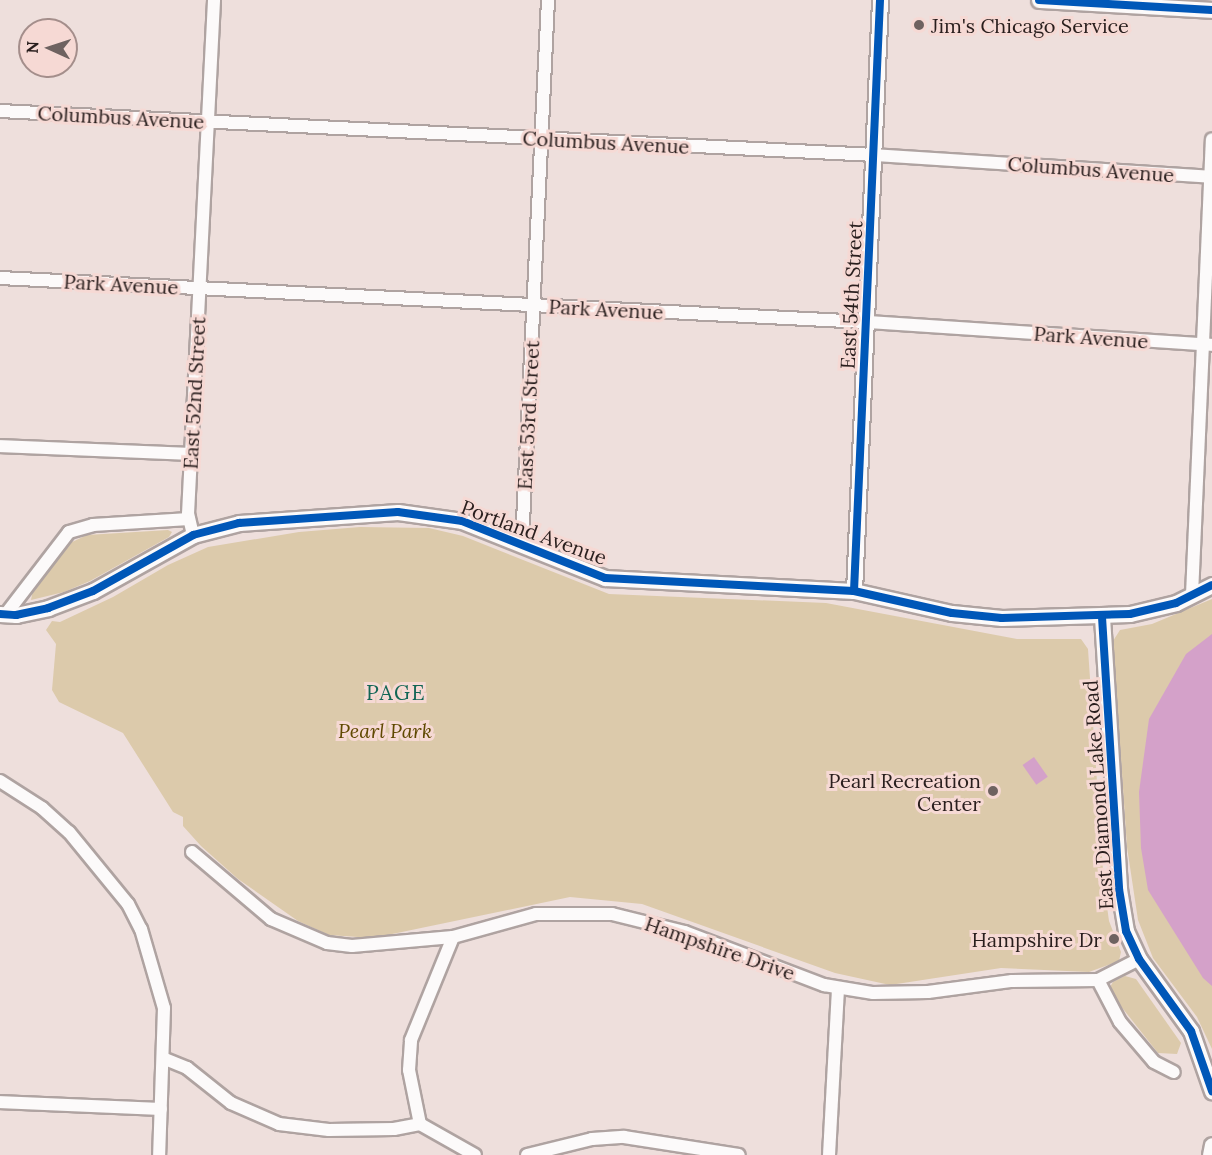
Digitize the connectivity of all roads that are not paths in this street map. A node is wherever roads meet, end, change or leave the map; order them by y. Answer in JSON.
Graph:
{"nodes":[{"id":1,"x":214,"y":0,"type":"edge"},
{"id":2,"x":548,"y":0,"type":"edge"},
{"id":3,"x":880,"y":0,"type":"edge"},
{"id":4,"x":1039,"y":0,"type":"edge"},
{"id":5,"x":1212,"y":10,"type":"edge"},
{"id":6,"x":0,"y":111,"type":"edge"},
{"id":7,"x":208,"y":122,"type":"junction"},
{"id":8,"x":541,"y":139,"type":"junction"},
{"id":9,"x":1212,"y":139,"type":"edge"},
{"id":10,"x":874,"y":155,"type":"junction"},
{"id":11,"x":1211,"y":177,"type":"edge"},
{"id":12,"x":0,"y":278,"type":"edge"},
{"id":13,"x":200,"y":287,"type":"junction"},
{"id":14,"x":533,"y":305,"type":"junction"},
{"id":15,"x":867,"y":322,"type":"junction"},
{"id":16,"x":1207,"y":345,"type":"edge"},
{"id":17,"x":0,"y":446,"type":"edge"},
{"id":18,"x":192,"y":454,"type":"junction"},
{"id":19,"x":191,"y":527,"type":"junction"},
{"id":20,"x":522,"y":543,"type":"junction"},
{"id":21,"x":1212,"y":585,"type":"edge"},
{"id":22,"x":854,"y":591,"type":"junction"},
{"id":23,"x":1192,"y":595,"type":"junction"},
{"id":24,"x":3,"y":614,"type":"edge"},
{"id":25,"x":1102,"y":617,"type":"junction"},
{"id":26,"x":0,"y":781,"type":"edge"},
{"id":27,"x":192,"y":852,"type":"dead end"},
{"id":28,"x":453,"y":937,"type":"junction"},
{"id":29,"x":1139,"y":959,"type":"junction"},
{"id":30,"x":1098,"y":980,"type":"junction"},
{"id":31,"x":838,"y":988,"type":"junction"},
{"id":32,"x":165,"y":1059,"type":"junction"},
{"id":33,"x":1174,"y":1072,"type":"dead end"},
{"id":34,"x":1212,"y":1091,"type":"edge"},
{"id":35,"x":0,"y":1102,"type":"edge"},
{"id":36,"x":161,"y":1109,"type":"junction"},
{"id":37,"x":420,"y":1124,"type":"junction"},
{"id":38,"x":1212,"y":1145,"type":"edge"},
{"id":39,"x":159,"y":1155,"type":"edge"},
{"id":40,"x":475,"y":1155,"type":"edge"},
{"id":41,"x":527,"y":1155,"type":"edge"},
{"id":42,"x":739,"y":1155,"type":"edge"},
{"id":43,"x":829,"y":1155,"type":"edge"},
{"id":44,"x":1210,"y":1155,"type":"edge"}],
"edges":[{"from":1,"to":7,"type":"street","name":"East 52nd Street"},
{"from":2,"to":8,"type":"street","name":"East 53rd Street"},
{"from":3,"to":10,"type":"street","name":"East 54th Street"},
{"from":4,"to":5,"type":"street"},
{"from":6,"to":7,"type":"street","name":"Columbus Avenue"},
{"from":7,"to":8,"type":"street","name":"Columbus Avenue"},
{"from":7,"to":13,"type":"street","name":"East 52nd Street"},
{"from":8,"to":10,"type":"street","name":"Columbus Avenue"},
{"from":8,"to":14,"type":"street","name":"East 53rd Street"},
{"from":9,"to":11,"type":"street"},
{"from":10,"to":11,"type":"street","name":"Columbus Avenue"},
{"from":10,"to":15,"type":"street","name":"East 54th Street"},
{"from":11,"to":16,"type":"street"},
{"from":12,"to":13,"type":"street","name":"Park Avenue"},
{"from":13,"to":14,"type":"street","name":"Park Avenue"},
{"from":13,"to":18,"type":"street","name":"East 52nd Street"},
{"from":14,"to":15,"type":"street","name":"Park Avenue"},
{"from":14,"to":20,"type":"street","name":"East 53rd Street"},
{"from":15,"to":16,"type":"street","name":"Park Avenue"},
{"from":15,"to":22,"type":"street","name":"East 54th Street"},
{"from":16,"to":23,"type":"street"},
{"from":17,"to":18,"type":"street"},
{"from":18,"to":19,"type":"street","name":"East 52nd Street"},
{"from":19,"to":20,"type":"street","name":"Portland Avenue"},
{"from":19,"to":24,"type":"street","name":"Portland Avenue"},
{"from":19,"to":24,"type":"street"},
{"from":20,"to":22,"type":"street","name":"Portland Avenue"},
{"from":21,"to":23,"type":"street","name":"Portland Avenue"},
{"from":22,"to":25,"type":"street","name":"Portland Avenue"},
{"from":23,"to":25,"type":"street","name":"Portland Avenue"},
{"from":25,"to":29,"type":"street","name":"East Diamond Lake Road"},
{"from":26,"to":32,"type":"street"},
{"from":27,"to":28,"type":"street","name":"Hampshire Drive"},
{"from":28,"to":31,"type":"street","name":"Hampshire Drive"},
{"from":28,"to":37,"type":"street"},
{"from":29,"to":30,"type":"street","name":"Hampshire Drive"},
{"from":29,"to":34,"type":"street","name":"East Diamond Lake Road"},
{"from":30,"to":31,"type":"street","name":"Hampshire Drive"},
{"from":30,"to":33,"type":"street"},
{"from":31,"to":43,"type":"street"},
{"from":32,"to":36,"type":"street"},
{"from":32,"to":37,"type":"street"},
{"from":35,"to":36,"type":"street"},
{"from":36,"to":39,"type":"street"},
{"from":37,"to":40,"type":"street"},
{"from":38,"to":44,"type":"street"},
{"from":41,"to":42,"type":"street"}]}
